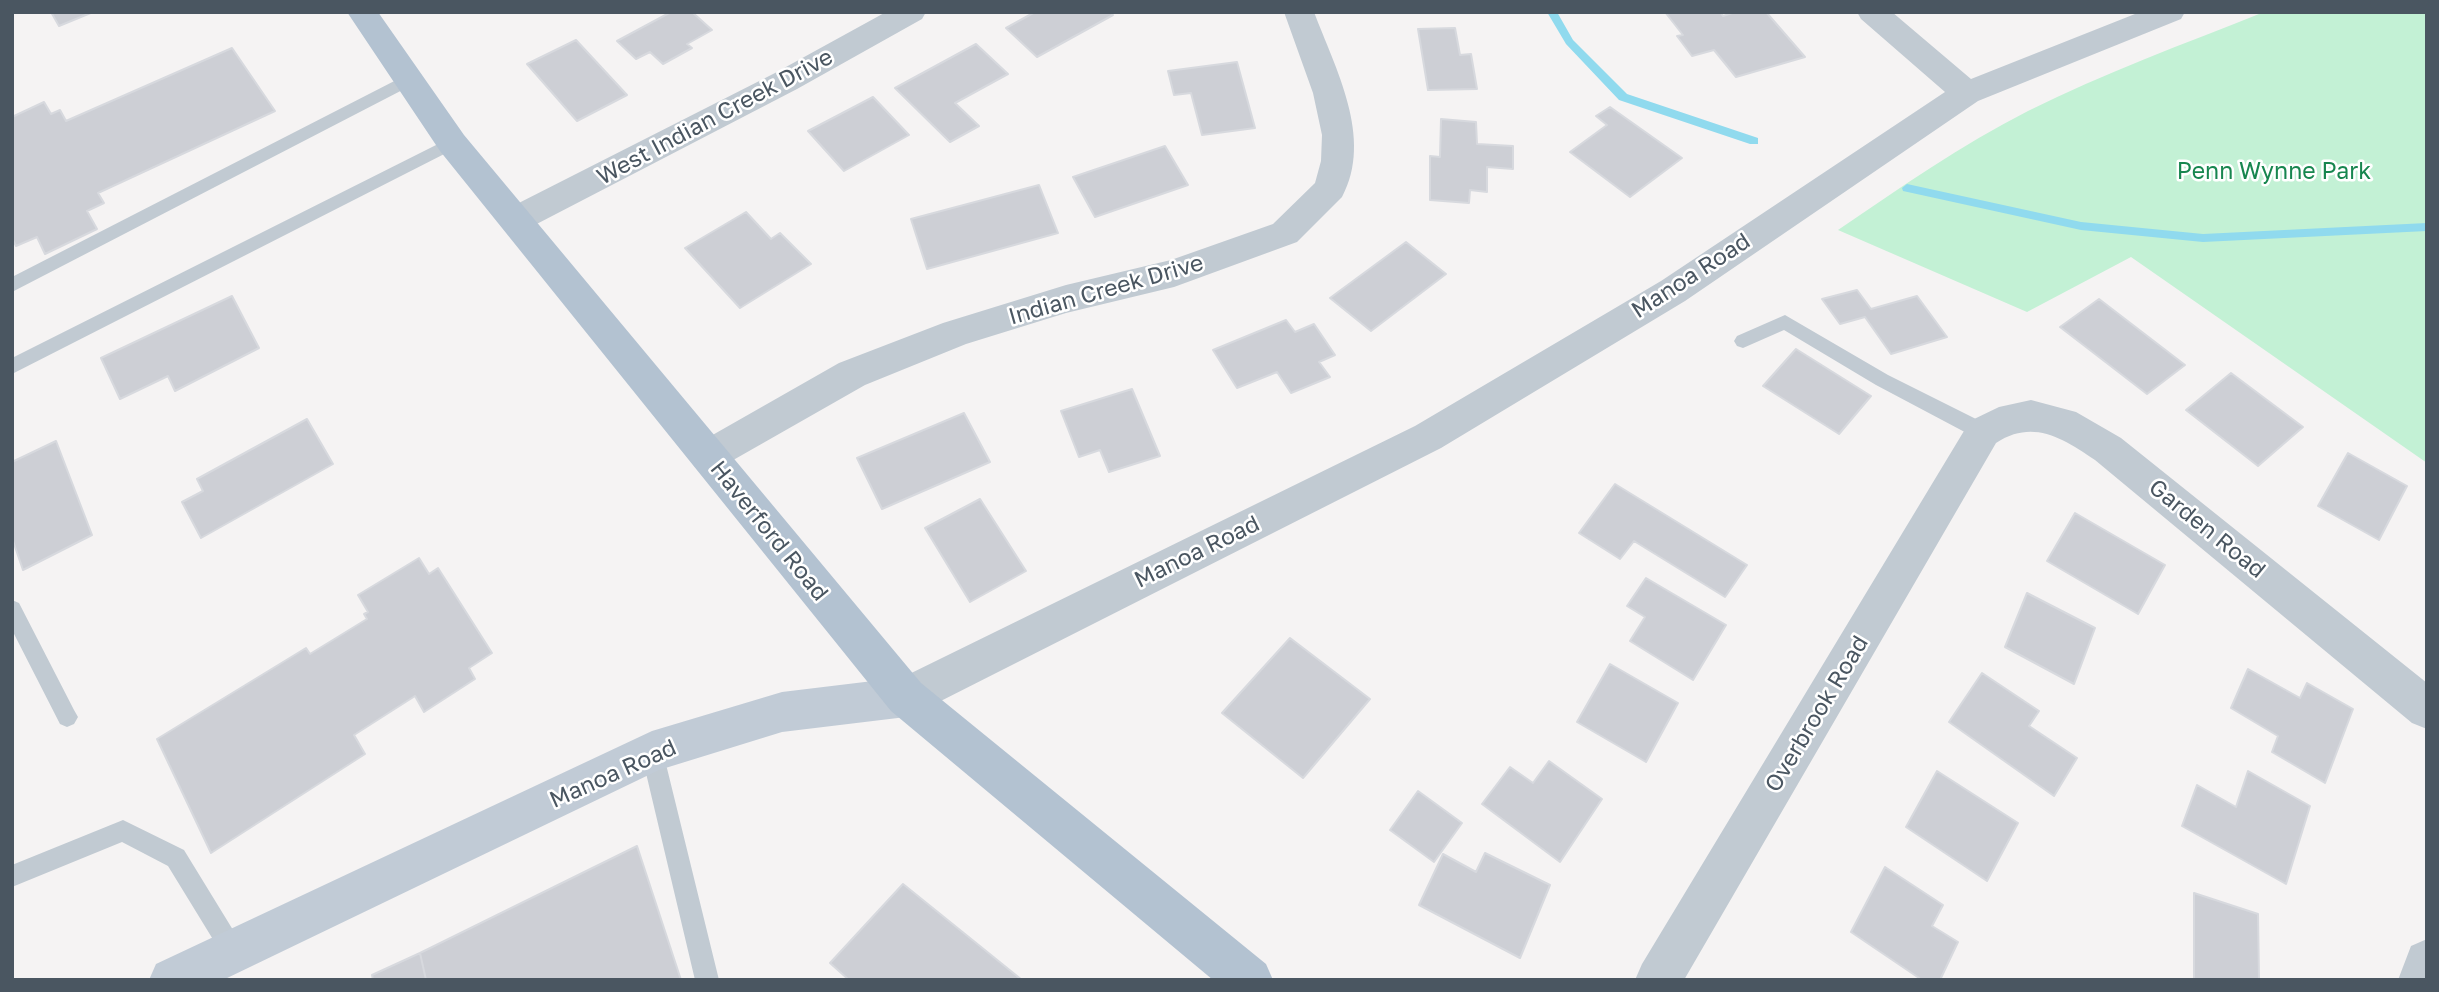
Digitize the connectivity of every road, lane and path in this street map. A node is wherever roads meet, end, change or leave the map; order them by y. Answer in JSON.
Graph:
{"nodes":[{"id":1,"x":362,"y":12,"type":"edge"},
{"id":2,"x":911,"y":12,"type":"edge"},
{"id":3,"x":1299,"y":12,"type":"edge"},
{"id":4,"x":1872,"y":12,"type":"edge"},
{"id":5,"x":2170,"y":12,"type":"edge"},
{"id":6,"x":408,"y":80,"type":"junction"},
{"id":7,"x":1967,"y":93,"type":"junction"},
{"id":8,"x":452,"y":143,"type":"junction"},
{"id":9,"x":517,"y":219,"type":"junction"},
{"id":10,"x":12,"y":285,"type":"edge"},
{"id":11,"x":1743,"y":341,"type":"dead end"},
{"id":12,"x":12,"y":367,"type":"edge"},
{"id":13,"x":1979,"y":440,"type":"junction"},
{"id":14,"x":708,"y":456,"type":"junction"},
{"id":15,"x":12,"y":609,"type":"edge"},
{"id":16,"x":906,"y":696,"type":"junction"},
{"id":17,"x":2427,"y":709,"type":"edge"},
{"id":18,"x":67,"y":717,"type":"dead end"},
{"id":19,"x":652,"y":752,"type":"junction"},
{"id":20,"x":12,"y":876,"type":"edge"},
{"id":21,"x":233,"y":951,"type":"junction"},
{"id":22,"x":2427,"y":962,"type":"edge"},
{"id":23,"x":172,"y":980,"type":"edge"},
{"id":24,"x":707,"y":980,"type":"edge"},
{"id":25,"x":1250,"y":980,"type":"edge"},
{"id":26,"x":1658,"y":980,"type":"edge"},
{"id":27,"x":2421,"y":980,"type":"edge"}],
"edges":[{"from":1,"to":6,"type":"main road","name":"Haverford Road"},
{"from":2,"to":9,"type":"street","name":"West Indian Creek Drive"},
{"from":3,"to":14,"type":"street","name":"Indian Creek Drive"},
{"from":4,"to":7,"type":"street"},
{"from":5,"to":7,"type":"street","name":"Manoa Road"},
{"from":6,"to":8,"type":"main road","name":"Haverford Road"},
{"from":6,"to":10,"type":"lane"},
{"from":7,"to":16,"type":"street","name":"Manoa Road"},
{"from":8,"to":9,"type":"main road","name":"Haverford Road"},
{"from":8,"to":12,"type":"lane"},
{"from":9,"to":14,"type":"main road","name":"Haverford Road"},
{"from":11,"to":13,"type":"lane"},
{"from":13,"to":17,"type":"street","name":"Garden Road"},
{"from":13,"to":26,"type":"street","name":"Overbrook Road"},
{"from":14,"to":16,"type":"main road","name":"Haverford Road"},
{"from":15,"to":18,"type":"lane"},
{"from":16,"to":19,"type":"main road","name":"Manoa Road"},
{"from":16,"to":25,"type":"main road","name":"Haverford Road"},
{"from":19,"to":21,"type":"main road","name":"Manoa Road"},
{"from":19,"to":24,"type":"lane"},
{"from":20,"to":21,"type":"lane"},
{"from":21,"to":23,"type":"main road","name":"Manoa Road"},
{"from":22,"to":27,"type":"street"}]}
